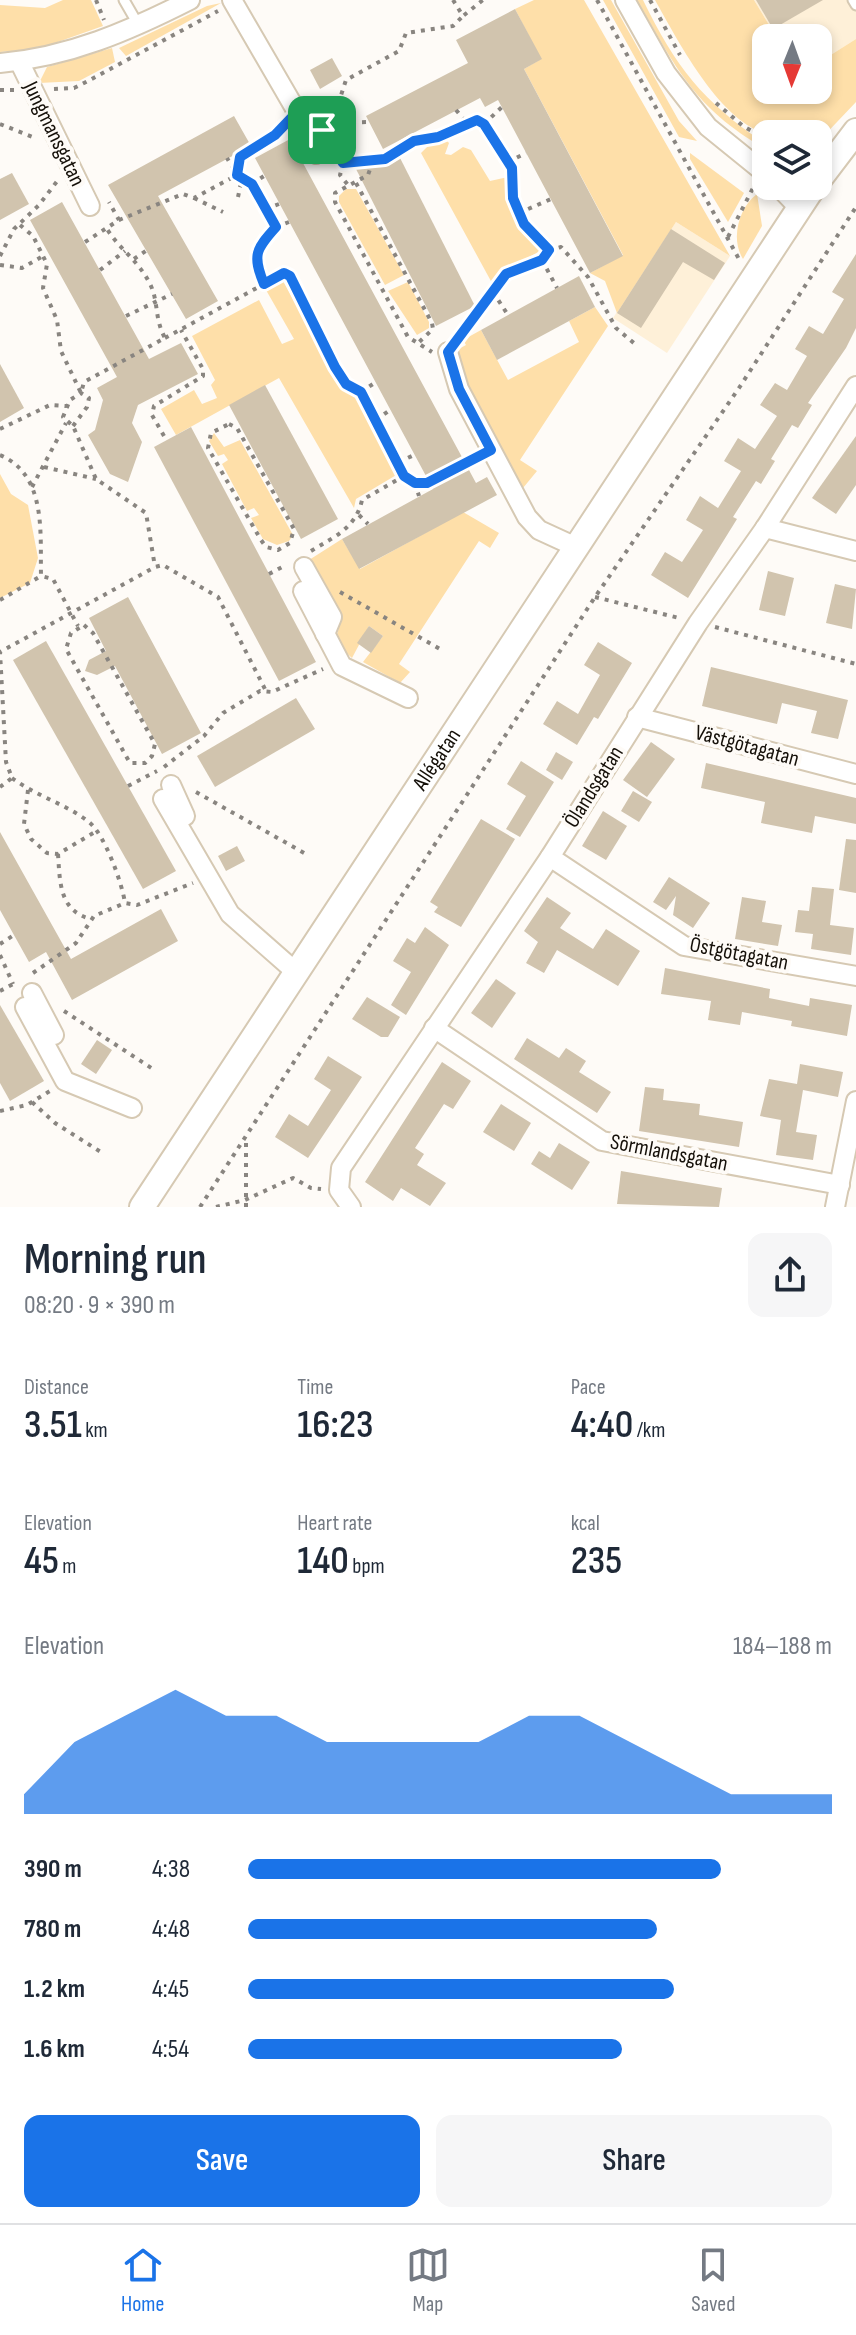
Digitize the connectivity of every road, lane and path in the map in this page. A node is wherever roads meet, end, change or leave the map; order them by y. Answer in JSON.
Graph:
{"nodes":[{"id":1,"x":124,"y":0,"type":"edge"},
{"id":2,"x":190,"y":0,"type":"edge"},
{"id":3,"x":453,"y":0,"type":"edge"},
{"id":4,"x":483,"y":0,"type":"edge"},
{"id":5,"x":597,"y":0,"type":"edge"},
{"id":6,"x":625,"y":0,"type":"edge"},
{"id":7,"x":650,"y":0,"type":"edge"},
{"id":8,"x":233,"y":1,"type":"edge"},
{"id":9,"x":463,"y":16,"type":"junction"},
{"id":10,"x":139,"y":26,"type":"junction"},
{"id":11,"x":683,"y":59,"type":"dead end"},
{"id":12,"x":10,"y":62,"type":"edge"},
{"id":13,"x":31,"y":89,"type":"junction"},
{"id":14,"x":0,"y":90,"type":"edge"},
{"id":15,"x":711,"y":99,"type":"dead end"},
{"id":16,"x":502,"y":107,"type":"dead end"},
{"id":17,"x":456,"y":110,"type":"dead end"},
{"id":18,"x":297,"y":112,"type":"junction"},
{"id":19,"x":369,"y":122,"type":"dead end"},
{"id":20,"x":466,"y":122,"type":"junction"},
{"id":21,"x":332,"y":123,"type":"junction"},
{"id":22,"x":0,"y":124,"type":"edge"},
{"id":23,"x":484,"y":124,"type":"junction"},
{"id":24,"x":322,"y":130,"type":"junction"},
{"id":25,"x":752,"y":131,"type":"edge"},
{"id":26,"x":856,"y":131,"type":"edge"},
{"id":27,"x":62,"y":143,"type":"junction"},
{"id":28,"x":526,"y":153,"type":"dead end"},
{"id":29,"x":316,"y":154,"type":"dead end"},
{"id":30,"x":227,"y":158,"type":"dead end"},
{"id":31,"x":70,"y":161,"type":"junction"},
{"id":32,"x":373,"y":161,"type":"junction"},
{"id":33,"x":508,"y":162,"type":"junction"},
{"id":34,"x":343,"y":163,"type":"junction"},
{"id":35,"x":752,"y":163,"type":"edge"},
{"id":36,"x":832,"y":163,"type":"edge"},
{"id":37,"x":264,"y":176,"type":"dead end"},
{"id":38,"x":240,"y":177,"type":"junction"},
{"id":39,"x":356,"y":182,"type":"junction"},
{"id":40,"x":252,"y":184,"type":"junction"},
{"id":41,"x":348,"y":185,"type":"junction"},
{"id":42,"x":752,"y":195,"type":"edge"},
{"id":43,"x":238,"y":197,"type":"dead end"},
{"id":44,"x":194,"y":198,"type":"junction"},
{"id":45,"x":551,"y":199,"type":"dead end"},
{"id":46,"x":791,"y":200,"type":"edge"},
{"id":47,"x":804,"y":200,"type":"edge"},
{"id":48,"x":279,"y":204,"type":"dead end"},
{"id":49,"x":90,"y":206,"type":"dead end"},
{"id":50,"x":856,"y":207,"type":"edge"},
{"id":51,"x":799,"y":208,"type":"junction"},
{"id":52,"x":266,"y":209,"type":"junction"},
{"id":53,"x":223,"y":212,"type":"dead end"},
{"id":54,"x":519,"y":213,"type":"junction"},
{"id":55,"x":119,"y":220,"type":"dead end"},
{"id":56,"x":289,"y":222,"type":"dead end"},
{"id":57,"x":20,"y":225,"type":"junction"},
{"id":58,"x":276,"y":227,"type":"junction"},
{"id":59,"x":728,"y":237,"type":"junction"},
{"id":60,"x":85,"y":242,"type":"dead end"},
{"id":61,"x":147,"y":250,"type":"dead end"},
{"id":62,"x":549,"y":250,"type":"junction"},
{"id":63,"x":125,"y":251,"type":"junction"},
{"id":64,"x":0,"y":256,"type":"edge"},
{"id":65,"x":43,"y":256,"type":"junction"},
{"id":66,"x":134,"y":259,"type":"junction"},
{"id":67,"x":542,"y":260,"type":"junction"},
{"id":68,"x":0,"y":265,"type":"edge"},
{"id":69,"x":100,"y":270,"type":"dead end"},
{"id":70,"x":751,"y":281,"type":"junction"},
{"id":71,"x":264,"y":284,"type":"junction"},
{"id":72,"x":557,"y":288,"type":"dead end"},
{"id":73,"x":493,"y":292,"type":"junction"},
{"id":74,"x":172,"y":294,"type":"dead end"},
{"id":75,"x":156,"y":302,"type":"junction"},
{"id":76,"x":508,"y":315,"type":"dead end"},
{"id":77,"x":126,"y":316,"type":"dead end"},
{"id":78,"x":181,"y":330,"type":"junction"},
{"id":79,"x":165,"y":338,"type":"junction"},
{"id":80,"x":418,"y":343,"type":"junction"},
{"id":81,"x":635,"y":344,"type":"dead end"},
{"id":82,"x":448,"y":352,"type":"junction"},
{"id":83,"x":376,"y":382,"type":"dead end"},
{"id":84,"x":856,"y":386,"type":"edge"},
{"id":85,"x":361,"y":392,"type":"junction"},
{"id":86,"x":81,"y":393,"type":"junction"},
{"id":87,"x":66,"y":406,"type":"junction"},
{"id":88,"x":390,"y":410,"type":"dead end"},
{"id":89,"x":376,"y":420,"type":"junction"},
{"id":90,"x":66,"y":423,"type":"junction"},
{"id":91,"x":73,"y":426,"type":"junction"},
{"id":92,"x":0,"y":429,"type":"edge"},
{"id":93,"x":164,"y":436,"type":"dead end"},
{"id":94,"x":491,"y":450,"type":"junction"},
{"id":95,"x":0,"y":455,"type":"edge"},
{"id":96,"x":414,"y":455,"type":"dead end"},
{"id":97,"x":399,"y":462,"type":"junction"},
{"id":98,"x":43,"y":466,"type":"junction"},
{"id":99,"x":404,"y":476,"type":"junction"},
{"id":100,"x":96,"y":479,"type":"junction"},
{"id":101,"x":415,"y":483,"type":"junction"},
{"id":102,"x":32,"y":487,"type":"junction"},
{"id":103,"x":419,"y":496,"type":"dead end"},
{"id":104,"x":359,"y":515,"type":"junction"},
{"id":105,"x":368,"y":524,"type":"dead end"},
{"id":106,"x":765,"y":528,"type":"junction"},
{"id":107,"x":576,"y":547,"type":"junction"},
{"id":108,"x":278,"y":550,"type":"junction"},
{"id":109,"x":856,"y":551,"type":"edge"},
{"id":110,"x":299,"y":561,"type":"junction"},
{"id":111,"x":155,"y":567,"type":"junction"},
{"id":112,"x":269,"y":574,"type":"dead end"},
{"id":113,"x":41,"y":576,"type":"junction"},
{"id":114,"x":334,"y":588,"type":"dead end"},
{"id":115,"x":303,"y":591,"type":"dead end"},
{"id":116,"x":595,"y":597,"type":"junction"},
{"id":117,"x":0,"y":600,"type":"edge"},
{"id":118,"x":72,"y":612,"type":"junction"},
{"id":119,"x":698,"y":623,"type":"junction"},
{"id":120,"x":78,"y":626,"type":"junction"},
{"id":121,"x":325,"y":634,"type":"junction"},
{"id":122,"x":440,"y":649,"type":"dead end"},
{"id":123,"x":0,"y":652,"type":"edge"},
{"id":124,"x":340,"y":661,"type":"junction"},
{"id":125,"x":856,"y":664,"type":"edge"},
{"id":126,"x":266,"y":691,"type":"junction"},
{"id":127,"x":408,"y":698,"type":"dead end"},
{"id":128,"x":637,"y":717,"type":"junction"},
{"id":129,"x":145,"y":763,"type":"junction"},
{"id":130,"x":151,"y":773,"type":"junction"},
{"id":131,"x":856,"y":774,"type":"edge"},
{"id":132,"x":12,"y":778,"type":"junction"},
{"id":133,"x":128,"y":786,"type":"dead end"},
{"id":134,"x":0,"y":787,"type":"edge"},
{"id":135,"x":28,"y":790,"type":"junction"},
{"id":136,"x":174,"y":791,"type":"joint"},
{"id":137,"x":96,"y":832,"type":"junction"},
{"id":138,"x":58,"y":854,"type":"junction"},
{"id":139,"x":306,"y":854,"type":"dead end"},
{"id":140,"x":550,"y":857,"type":"junction"},
{"id":141,"x":210,"y":876,"type":"junction"},
{"id":142,"x":125,"y":903,"type":"junction"},
{"id":143,"x":92,"y":919,"type":"junction"},
{"id":144,"x":14,"y":935,"type":"dead end"},
{"id":145,"x":0,"y":944,"type":"edge"},
{"id":146,"x":0,"y":955,"type":"edge"},
{"id":147,"x":297,"y":973,"type":"junction"},
{"id":148,"x":856,"y":976,"type":"edge"},
{"id":149,"x":13,"y":984,"type":"junction"},
{"id":150,"x":0,"y":991,"type":"edge"},
{"id":151,"x":28,"y":1000,"type":"dead end"},
{"id":152,"x":86,"y":1025,"type":"dead end"},
{"id":153,"x":434,"y":1028,"type":"junction"},
{"id":154,"x":156,"y":1071,"type":"dead end"},
{"id":155,"x":65,"y":1081,"type":"junction"},
{"id":156,"x":856,"y":1101,"type":"edge"},
{"id":157,"x":32,"y":1102,"type":"junction"},
{"id":158,"x":132,"y":1108,"type":"dead end"},
{"id":159,"x":0,"y":1111,"type":"edge"},
{"id":160,"x":246,"y":1140,"type":"junction"},
{"id":161,"x":104,"y":1154,"type":"dead end"},
{"id":162,"x":840,"y":1185,"type":"junction"},
{"id":163,"x":339,"y":1190,"type":"junction"},
{"id":164,"x":245,"y":1200,"type":"junction"},
{"id":165,"x":142,"y":1207,"type":"edge"},
{"id":166,"x":200,"y":1207,"type":"edge"},
{"id":167,"x":216,"y":1207,"type":"edge"},
{"id":168,"x":246,"y":1207,"type":"edge"},
{"id":169,"x":351,"y":1207,"type":"edge"},
{"id":170,"x":835,"y":1207,"type":"edge"}],
"edges":[{"from":1,"to":10,"type":"lane"},
{"from":2,"to":10,"type":"street","name":"Jungmansgatan"},
{"from":3,"to":9,"type":"path"},
{"from":4,"to":9,"type":"path"},
{"from":5,"to":59,"type":"path"},
{"from":6,"to":35,"type":"street"},
{"from":7,"to":11,"type":"path"},
{"from":8,"to":13,"type":"path"},
{"from":8,"to":18,"type":"street"},
{"from":9,"to":21,"type":"path"},
{"from":10,"to":12,"type":"street","name":"Jungmansgatan"},
{"from":12,"to":13,"type":"street","name":"Jungmansgatan"},
{"from":13,"to":14,"type":"path"},
{"from":13,"to":27,"type":"street","name":"Jungmansgatan"},
{"from":15,"to":25,"type":"path"},
{"from":16,"to":23,"type":"path"},
{"from":17,"to":20,"type":"path"},
{"from":18,"to":24,"type":"path"},
{"from":18,"to":29,"type":"street"},
{"from":18,"to":38,"type":"path"},
{"from":19,"to":21,"type":"path"},
{"from":20,"to":23,"type":"path"},
{"from":20,"to":32,"type":"path"},
{"from":21,"to":24,"type":"path"},
{"from":22,"to":27,"type":"path"},
{"from":23,"to":33,"type":"path"},
{"from":24,"to":34,"type":"path"},
{"from":26,"to":36,"type":"street"},
{"from":27,"to":31,"type":"street","name":"Jungmansgatan"},
{"from":28,"to":33,"type":"path"},
{"from":30,"to":38,"type":"path"},
{"from":31,"to":49,"type":"street","name":"Jungmansgatan"},
{"from":31,"to":57,"type":"path"},
{"from":32,"to":34,"type":"path"},
{"from":32,"to":39,"type":"path"},
{"from":33,"to":54,"type":"path"},
{"from":34,"to":41,"type":"path"},
{"from":37,"to":40,"type":"path"},
{"from":38,"to":40,"type":"path"},
{"from":38,"to":43,"type":"path"},
{"from":38,"to":44,"type":"path"},
{"from":39,"to":41,"type":"path"},
{"from":39,"to":80,"type":"path"},
{"from":40,"to":52,"type":"path"},
{"from":41,"to":80,"type":"path"},
{"from":42,"to":59,"type":"path"},
{"from":44,"to":53,"type":"path"},
{"from":44,"to":55,"type":"path"},
{"from":45,"to":54,"type":"path"},
{"from":46,"to":51,"type":"street"},
{"from":47,"to":51,"type":"street","name":"Allégatan"},
{"from":48,"to":52,"type":"path"},
{"from":50,"to":116,"type":"path"},
{"from":51,"to":70,"type":"street","name":"Allégatan"},
{"from":52,"to":58,"type":"path"},
{"from":54,"to":62,"type":"path"},
{"from":56,"to":58,"type":"path"},
{"from":57,"to":64,"type":"path"},
{"from":57,"to":65,"type":"path"},
{"from":58,"to":71,"type":"path"},
{"from":59,"to":70,"type":"path"},
{"from":60,"to":63,"type":"path"},
{"from":61,"to":66,"type":"path"},
{"from":62,"to":67,"type":"path"},
{"from":62,"to":81,"type":"path"},
{"from":63,"to":66,"type":"path"},
{"from":63,"to":69,"type":"path"},
{"from":65,"to":68,"type":"path"},
{"from":65,"to":86,"type":"path"},
{"from":66,"to":75,"type":"path"},
{"from":67,"to":72,"type":"path"},
{"from":67,"to":73,"type":"path"},
{"from":70,"to":107,"type":"street","name":"Allégatan"},
{"from":71,"to":78,"type":"path"},
{"from":71,"to":85,"type":"path"},
{"from":73,"to":76,"type":"path"},
{"from":73,"to":82,"type":"path"},
{"from":74,"to":75,"type":"path"},
{"from":75,"to":77,"type":"path"},
{"from":75,"to":79,"type":"path"},
{"from":78,"to":79,"type":"path"},
{"from":78,"to":93,"type":"path"},
{"from":79,"to":86,"type":"path"},
{"from":80,"to":82,"type":"path"},
{"from":82,"to":94,"type":"street"},
{"from":83,"to":85,"type":"path"},
{"from":84,"to":106,"type":"street","name":"Ölandsgatan"},
{"from":85,"to":89,"type":"path"},
{"from":86,"to":87,"type":"path"},
{"from":86,"to":91,"type":"path"},
{"from":87,"to":90,"type":"path"},
{"from":87,"to":92,"type":"path"},
{"from":88,"to":89,"type":"path"},
{"from":89,"to":97,"type":"path"},
{"from":90,"to":91,"type":"path"},
{"from":90,"to":98,"type":"path"},
{"from":91,"to":100,"type":"path"},
{"from":94,"to":101,"type":"path"},
{"from":94,"to":107,"type":"street"},
{"from":95,"to":102,"type":"path"},
{"from":96,"to":97,"type":"path"},
{"from":97,"to":99,"type":"path"},
{"from":98,"to":100,"type":"path"},
{"from":98,"to":102,"type":"path"},
{"from":99,"to":101,"type":"path"},
{"from":99,"to":104,"type":"path"},
{"from":100,"to":111,"type":"path"},
{"from":101,"to":103,"type":"path"},
{"from":102,"to":113,"type":"path"},
{"from":104,"to":105,"type":"path"},
{"from":104,"to":110,"type":"path"},
{"from":106,"to":109,"type":"street"},
{"from":106,"to":119,"type":"street","name":"Ölandsgatan"},
{"from":107,"to":147,"type":"street","name":"Allégatan"},
{"from":108,"to":108,"type":"path"},
{"from":108,"to":110,"type":"path"},
{"from":110,"to":112,"type":"path"},
{"from":110,"to":121,"type":"street"},
{"from":111,"to":118,"type":"path"},
{"from":111,"to":126,"type":"path"},
{"from":113,"to":117,"type":"path"},
{"from":113,"to":118,"type":"path"},
{"from":114,"to":122,"type":"path"},
{"from":115,"to":121,"type":"street"},
{"from":116,"to":119,"type":"path"},
{"from":116,"to":160,"type":"path"},
{"from":118,"to":120,"type":"path"},
{"from":118,"to":123,"type":"path"},
{"from":119,"to":125,"type":"path"},
{"from":119,"to":128,"type":"street","name":"Ölandsgatan"},
{"from":120,"to":129,"type":"path"},
{"from":120,"to":129,"type":"path"},
{"from":121,"to":124,"type":"street"},
{"from":123,"to":132,"type":"path"},
{"from":124,"to":126,"type":"path"},
{"from":124,"to":127,"type":"street"},
{"from":126,"to":130,"type":"path"},
{"from":128,"to":131,"type":"street","name":"Västgötagatan"},
{"from":128,"to":140,"type":"street","name":"Ölandsgatan"},
{"from":129,"to":130,"type":"path"},
{"from":130,"to":133,"type":"path"},
{"from":132,"to":134,"type":"path"},
{"from":132,"to":135,"type":"path"},
{"from":135,"to":137,"type":"path"},
{"from":135,"to":138,"type":"path"},
{"from":136,"to":139,"type":"path"},
{"from":136,"to":141,"type":"street"},
{"from":137,"to":138,"type":"path"},
{"from":137,"to":142,"type":"path"},
{"from":138,"to":143,"type":"path"},
{"from":140,"to":148,"type":"street","name":"Östgötagatan"},
{"from":140,"to":153,"type":"street","name":"Ölandsgatan"},
{"from":141,"to":142,"type":"path"},
{"from":141,"to":147,"type":"street"},
{"from":142,"to":143,"type":"path"},
{"from":143,"to":149,"type":"path"},
{"from":144,"to":145,"type":"path"},
{"from":146,"to":149,"type":"path"},
{"from":147,"to":165,"type":"street","name":"Allégatan"},
{"from":149,"to":150,"type":"path"},
{"from":151,"to":155,"type":"street"},
{"from":152,"to":154,"type":"path"},
{"from":153,"to":162,"type":"street","name":"Sörmlandsgatan"},
{"from":153,"to":163,"type":"street","name":"Ölandsgatan"},
{"from":155,"to":157,"type":"path"},
{"from":155,"to":158,"type":"street"},
{"from":156,"to":162,"type":"street"},
{"from":157,"to":159,"type":"path"},
{"from":157,"to":161,"type":"path"},
{"from":160,"to":164,"type":"path"},
{"from":160,"to":166,"type":"path"},
{"from":162,"to":170,"type":"street"},
{"from":163,"to":164,"type":"path"},
{"from":163,"to":169,"type":"street"},
{"from":164,"to":167,"type":"path"},
{"from":164,"to":168,"type":"path"}]}
